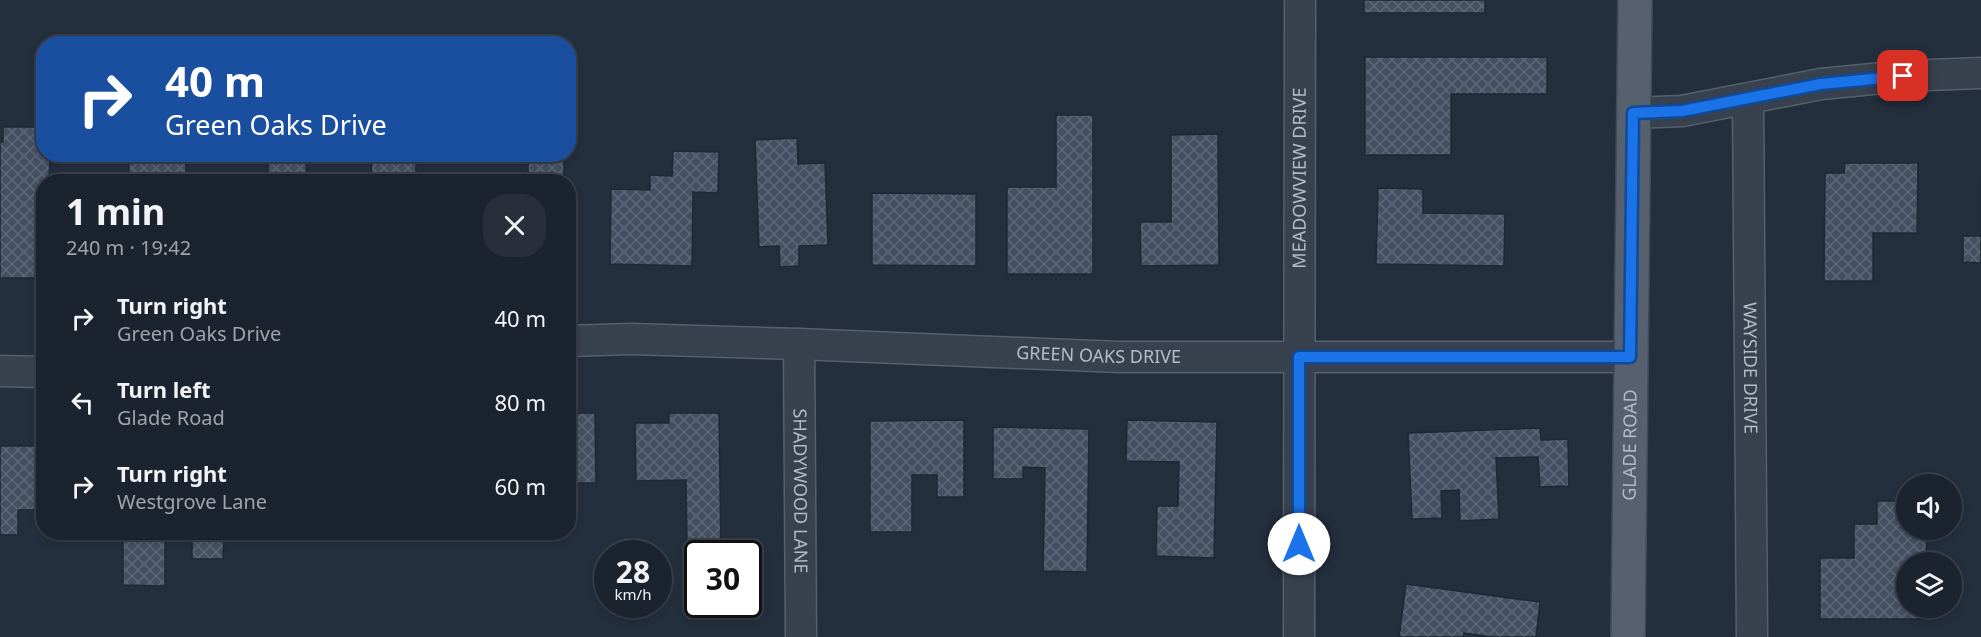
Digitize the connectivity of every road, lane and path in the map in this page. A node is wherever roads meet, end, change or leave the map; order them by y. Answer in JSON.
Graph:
{"nodes":[{"id":1,"x":1300,"y":0,"type":"edge"},
{"id":2,"x":1635,"y":0,"type":"edge"},
{"id":3,"x":1981,"y":73,"type":"edge"},
{"id":4,"x":1748,"y":100,"type":"junction"},
{"id":5,"x":1633,"y":113,"type":"junction"},
{"id":6,"x":576,"y":341,"type":"edge"},
{"id":7,"x":799,"y":344,"type":"junction"},
{"id":8,"x":1299,"y":357,"type":"junction"},
{"id":9,"x":1630,"y":357,"type":"junction"},
{"id":10,"x":0,"y":371,"type":"edge"},
{"id":11,"x":36,"y":372,"type":"edge"},
{"id":12,"x":801,"y":637,"type":"edge"},
{"id":13,"x":1299,"y":637,"type":"edge"},
{"id":14,"x":1628,"y":637,"type":"edge"},
{"id":15,"x":1752,"y":637,"type":"edge"}],
"edges":[{"from":1,"to":8,"type":"street","name":"MEADOWVIEW DRIVE"},
{"from":2,"to":5,"type":"main road","name":"GLADE ROAD"},
{"from":3,"to":4,"type":"street"},
{"from":4,"to":5,"type":"street"},
{"from":4,"to":15,"type":"street","name":"WAYSIDE DRIVE"},
{"from":5,"to":9,"type":"main road","name":"GLADE ROAD"},
{"from":6,"to":7,"type":"street","name":"GREEN OAKS DRIVE"},
{"from":7,"to":8,"type":"street","name":"GREEN OAKS DRIVE"},
{"from":7,"to":12,"type":"street","name":"SHADYWOOD LANE"},
{"from":8,"to":9,"type":"street","name":"GREEN OAKS DRIVE"},
{"from":8,"to":13,"type":"street","name":"MEADOWVIEW DRIVE"},
{"from":9,"to":14,"type":"main road","name":"GLADE ROAD"},
{"from":10,"to":11,"type":"street"}]}
